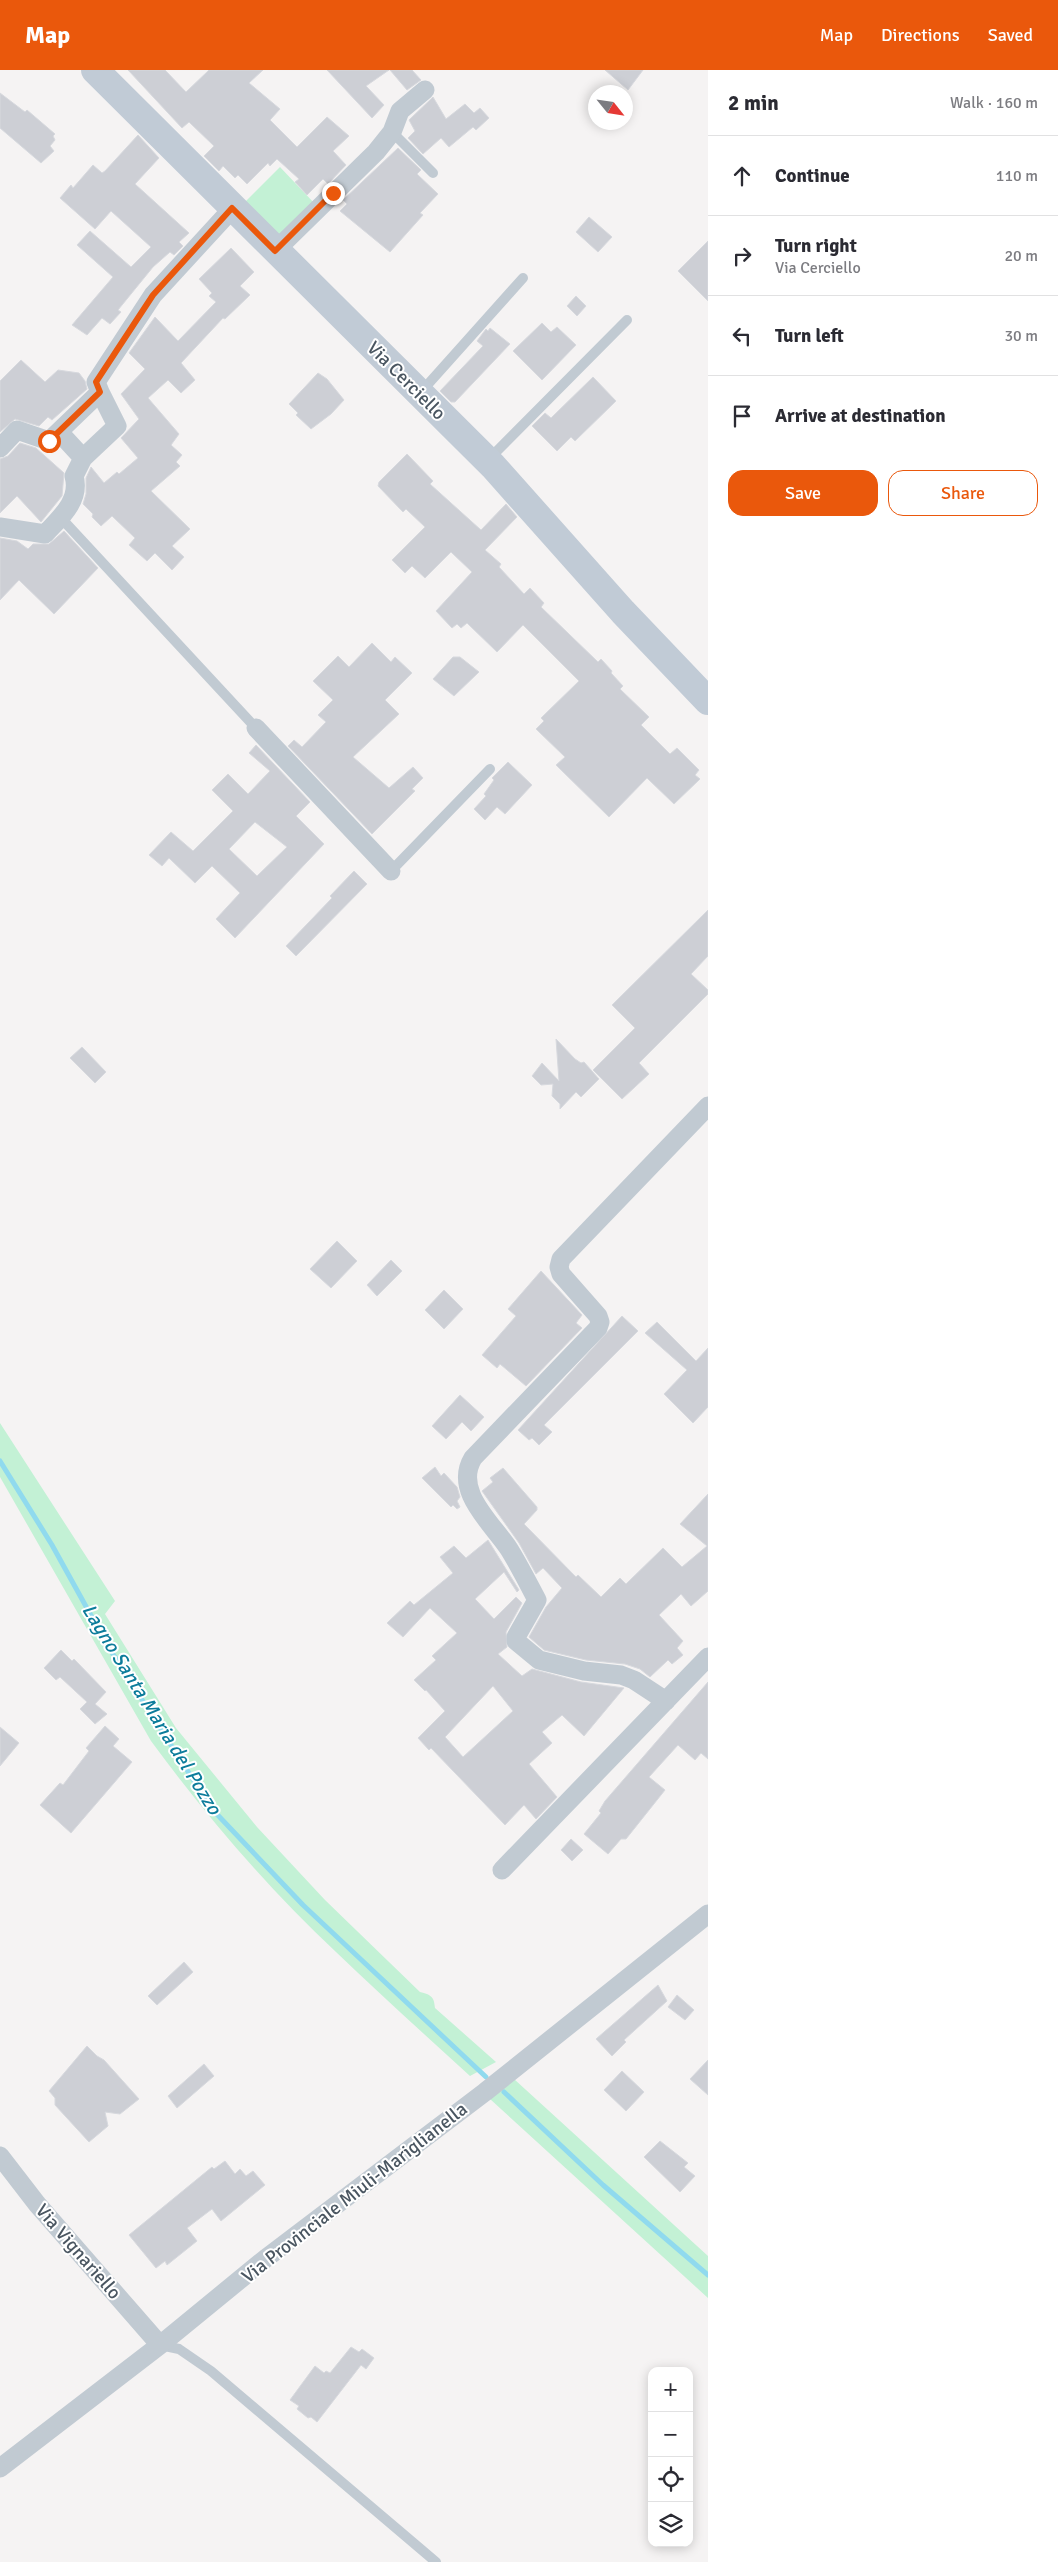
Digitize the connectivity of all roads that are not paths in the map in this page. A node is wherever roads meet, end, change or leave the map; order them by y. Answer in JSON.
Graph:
{"nodes":[{"id":1,"x":95,"y":70,"type":"edge"},
{"id":2,"x":425,"y":90,"type":"dead end"},
{"id":3,"x":392,"y":132,"type":"junction"},
{"id":4,"x":433,"y":173,"type":"dead end"},
{"id":5,"x":232,"y":208,"type":"junction"},
{"id":6,"x":275,"y":251,"type":"junction"},
{"id":7,"x":523,"y":278,"type":"dead end"},
{"id":8,"x":627,"y":320,"type":"dead end"},
{"id":9,"x":100,"y":392,"type":"junction"},
{"id":10,"x":420,"y":393,"type":"junction"},
{"id":11,"x":59,"y":432,"type":"junction"},
{"id":12,"x":0,"y":448,"type":"edge"},
{"id":13,"x":83,"y":458,"type":"junction"},
{"id":14,"x":487,"y":461,"type":"junction"},
{"id":15,"x":61,"y":518,"type":"junction"},
{"id":16,"x":0,"y":527,"type":"edge"},
{"id":17,"x":708,"y":701,"type":"edge"},
{"id":18,"x":256,"y":728,"type":"joint"},
{"id":19,"x":490,"y":769,"type":"dead end"},
{"id":20,"x":391,"y":871,"type":"joint"},
{"id":21,"x":708,"y":1106,"type":"edge"},
{"id":22,"x":706,"y":1662,"type":"edge"},
{"id":23,"x":666,"y":1701,"type":"junction"},
{"id":24,"x":502,"y":1870,"type":"dead end"},
{"id":25,"x":708,"y":1914,"type":"edge"},
{"id":26,"x":0,"y":2156,"type":"edge"},
{"id":27,"x":160,"y":2345,"type":"junction"},
{"id":28,"x":0,"y":2468,"type":"edge"},
{"id":29,"x":436,"y":2562,"type":"edge"}],
"edges":[{"from":1,"to":5,"type":"street","name":"Via Cerciello"},
{"from":2,"to":3,"type":"street"},
{"from":3,"to":4,"type":"lane"},
{"from":3,"to":6,"type":"street"},
{"from":5,"to":6,"type":"street","name":"Via Cerciello"},
{"from":5,"to":9,"type":"street"},
{"from":6,"to":10,"type":"street","name":"Via Cerciello"},
{"from":7,"to":10,"type":"lane"},
{"from":8,"to":14,"type":"lane"},
{"from":9,"to":11,"type":"street"},
{"from":9,"to":13,"type":"street"},
{"from":10,"to":14,"type":"street","name":"Via Cerciello"},
{"from":11,"to":12,"type":"street"},
{"from":11,"to":13,"type":"street"},
{"from":13,"to":15,"type":"street"},
{"from":14,"to":17,"type":"street","name":"Via Cerciello"},
{"from":15,"to":16,"type":"street"},
{"from":15,"to":18,"type":"lane"},
{"from":18,"to":20,"type":"street"},
{"from":19,"to":20,"type":"lane"},
{"from":21,"to":23,"type":"street"},
{"from":22,"to":23,"type":"street"},
{"from":23,"to":24,"type":"street"},
{"from":25,"to":27,"type":"street","name":"Via Provinciale Miuli-Mariglianella"},
{"from":26,"to":27,"type":"street","name":"Via Vignariello"},
{"from":27,"to":28,"type":"street","name":"Via Provinciale Miuli-Mariglianella"},
{"from":27,"to":29,"type":"lane"}]}
